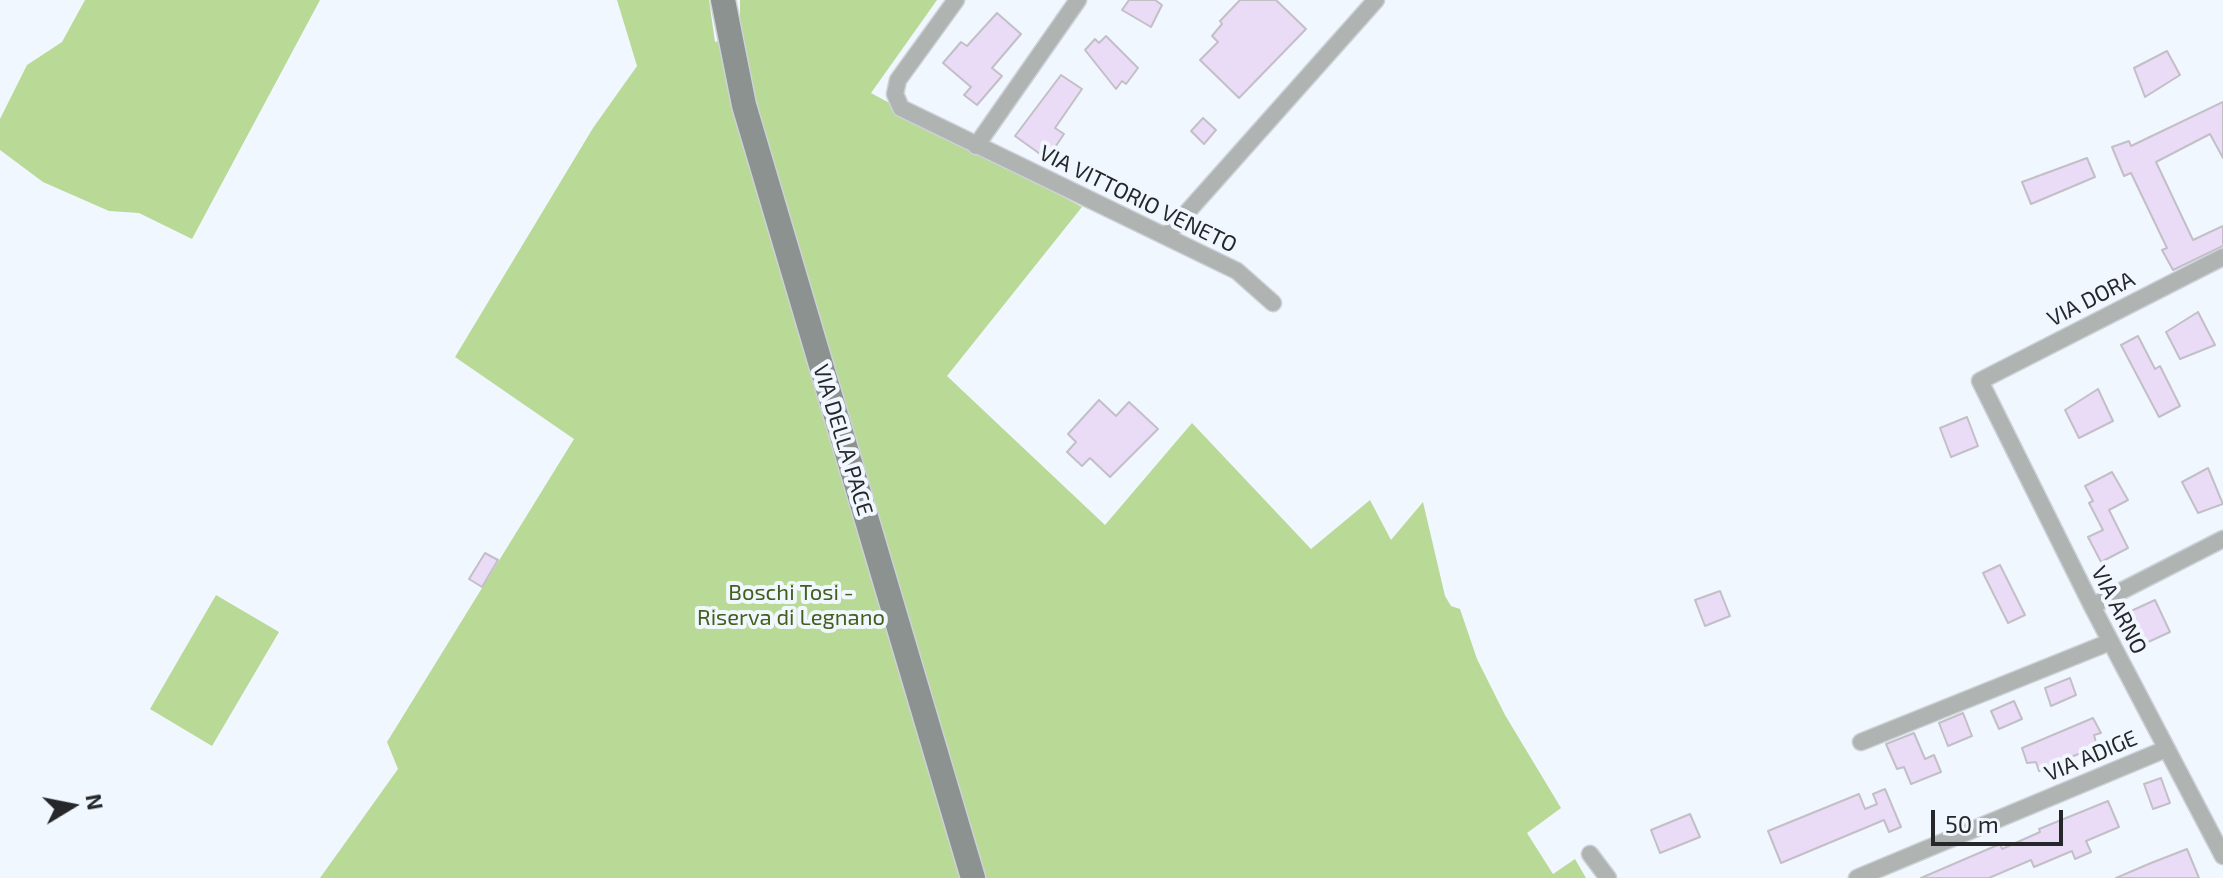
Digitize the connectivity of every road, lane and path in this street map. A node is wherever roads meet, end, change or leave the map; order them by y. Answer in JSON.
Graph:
{"nodes":[{"id":1,"x":723,"y":0,"type":"edge"},
{"id":2,"x":956,"y":0,"type":"edge"},
{"id":3,"x":1078,"y":0,"type":"edge"},
{"id":4,"x":1376,"y":0,"type":"edge"},
{"id":5,"x":976,"y":146,"type":"junction"},
{"id":6,"x":1166,"y":236,"type":"junction"},
{"id":7,"x":2223,"y":257,"type":"edge"},
{"id":8,"x":1273,"y":303,"type":"dead end"},
{"id":9,"x":1980,"y":381,"type":"joint"},
{"id":10,"x":2223,"y":539,"type":"edge"},
{"id":11,"x":2092,"y":606,"type":"junction"},
{"id":12,"x":2110,"y":642,"type":"junction"},
{"id":13,"x":1861,"y":742,"type":"dead end"},
{"id":14,"x":2166,"y":749,"type":"junction"},
{"id":15,"x":1590,"y":854,"type":"dead end"},
{"id":16,"x":2223,"y":855,"type":"edge"},
{"id":17,"x":973,"y":878,"type":"edge"},
{"id":18,"x":1608,"y":878,"type":"edge"},
{"id":19,"x":1857,"y":878,"type":"edge"}],
"edges":[{"from":1,"to":17,"type":"main road","name":"VIA DELLA PACE"},
{"from":2,"to":5,"type":"street","name":"VIA VITTORIO VENETO"},
{"from":3,"to":5,"type":"street"},
{"from":4,"to":6,"type":"street"},
{"from":5,"to":6,"type":"street","name":"VIA VITTORIO VENETO"},
{"from":6,"to":8,"type":"street","name":"VIA VITTORIO VENETO"},
{"from":7,"to":9,"type":"street","name":"VIA DORA"},
{"from":9,"to":11,"type":"street","name":"VIA ARNO"},
{"from":10,"to":11,"type":"street"},
{"from":11,"to":12,"type":"street","name":"VIA ARNO"},
{"from":12,"to":13,"type":"street"},
{"from":12,"to":14,"type":"street","name":"VIA ARNO"},
{"from":14,"to":16,"type":"street","name":"VIA ARNO"},
{"from":14,"to":19,"type":"street","name":"VIA ADIGE"},
{"from":15,"to":18,"type":"street"}]}
